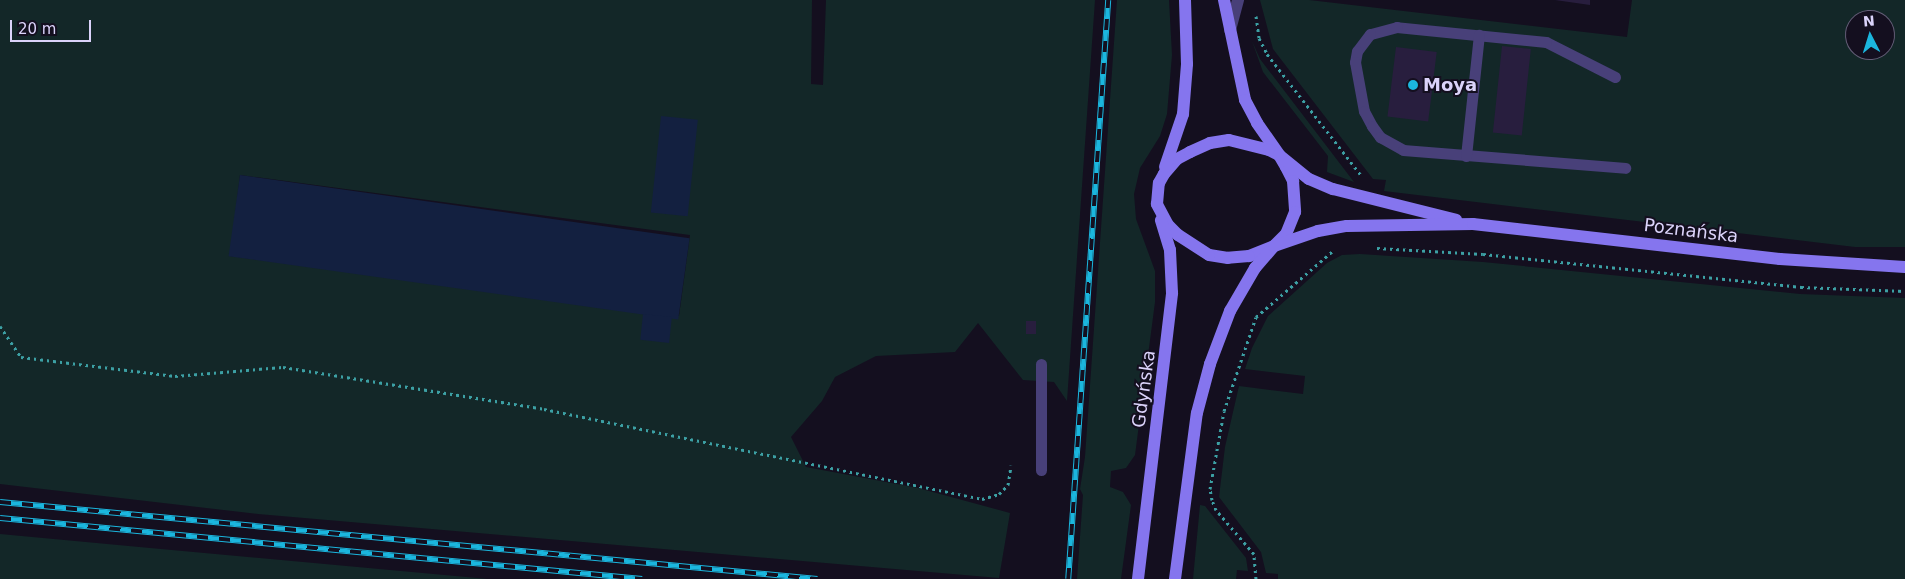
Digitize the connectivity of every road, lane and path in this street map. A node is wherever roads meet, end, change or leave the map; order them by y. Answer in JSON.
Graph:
{"nodes":[{"id":1,"x":1185,"y":0,"type":"edge"},
{"id":2,"x":1224,"y":0,"type":"edge"},
{"id":3,"x":1238,"y":0,"type":"edge"},
{"id":4,"x":1257,"y":25,"type":"dead end"},
{"id":5,"x":1230,"y":35,"type":"junction"},
{"id":6,"x":1479,"y":35,"type":"junction"},
{"id":7,"x":1615,"y":77,"type":"dead end"},
{"id":8,"x":1279,"y":155,"type":"junction"},
{"id":9,"x":1466,"y":156,"type":"junction"},
{"id":10,"x":1625,"y":168,"type":"dead end"},
{"id":11,"x":1159,"y":183,"type":"junction"},
{"id":12,"x":1367,"y":183,"type":"dead end"},
{"id":13,"x":1157,"y":204,"type":"junction"},
{"id":14,"x":1474,"y":224,"type":"junction"},
{"id":15,"x":1274,"y":246,"type":"junction"},
{"id":16,"x":1370,"y":247,"type":"dead end"},
{"id":17,"x":1340,"y":248,"type":"dead end"},
{"id":18,"x":1905,"y":267,"type":"edge"},
{"id":19,"x":1905,"y":291,"type":"edge"},
{"id":20,"x":0,"y":326,"type":"edge"},
{"id":21,"x":1041,"y":364,"type":"dead end"},
{"id":22,"x":1011,"y":465,"type":"dead end"},
{"id":23,"x":1041,"y":470,"type":"dead end"},
{"id":24,"x":1138,"y":579,"type":"edge"},
{"id":25,"x":1175,"y":579,"type":"edge"},
{"id":26,"x":1256,"y":579,"type":"edge"}],
"edges":[{"from":1,"to":11,"type":"main road"},
{"from":2,"to":5,"type":"main road"},
{"from":3,"to":5,"type":"street"},
{"from":4,"to":12,"type":"path"},
{"from":5,"to":8,"type":"main road"},
{"from":6,"to":7,"type":"lane"},
{"from":6,"to":9,"type":"lane"},
{"from":6,"to":9,"type":"lane"},
{"from":8,"to":11,"type":"main road"},
{"from":8,"to":14,"type":"main road","name":"Poznańska"},
{"from":8,"to":15,"type":"main road"},
{"from":9,"to":10,"type":"lane"},
{"from":11,"to":13,"type":"main road"},
{"from":13,"to":15,"type":"main road"},
{"from":13,"to":24,"type":"main road","name":"Gdyńska"},
{"from":14,"to":15,"type":"main road","name":"Poznańska"},
{"from":14,"to":18,"type":"main road","name":"Poznańska"},
{"from":15,"to":25,"type":"main road"},
{"from":16,"to":19,"type":"path"},
{"from":17,"to":26,"type":"path"},
{"from":20,"to":22,"type":"path"},
{"from":21,"to":23,"type":"lane"}]}
